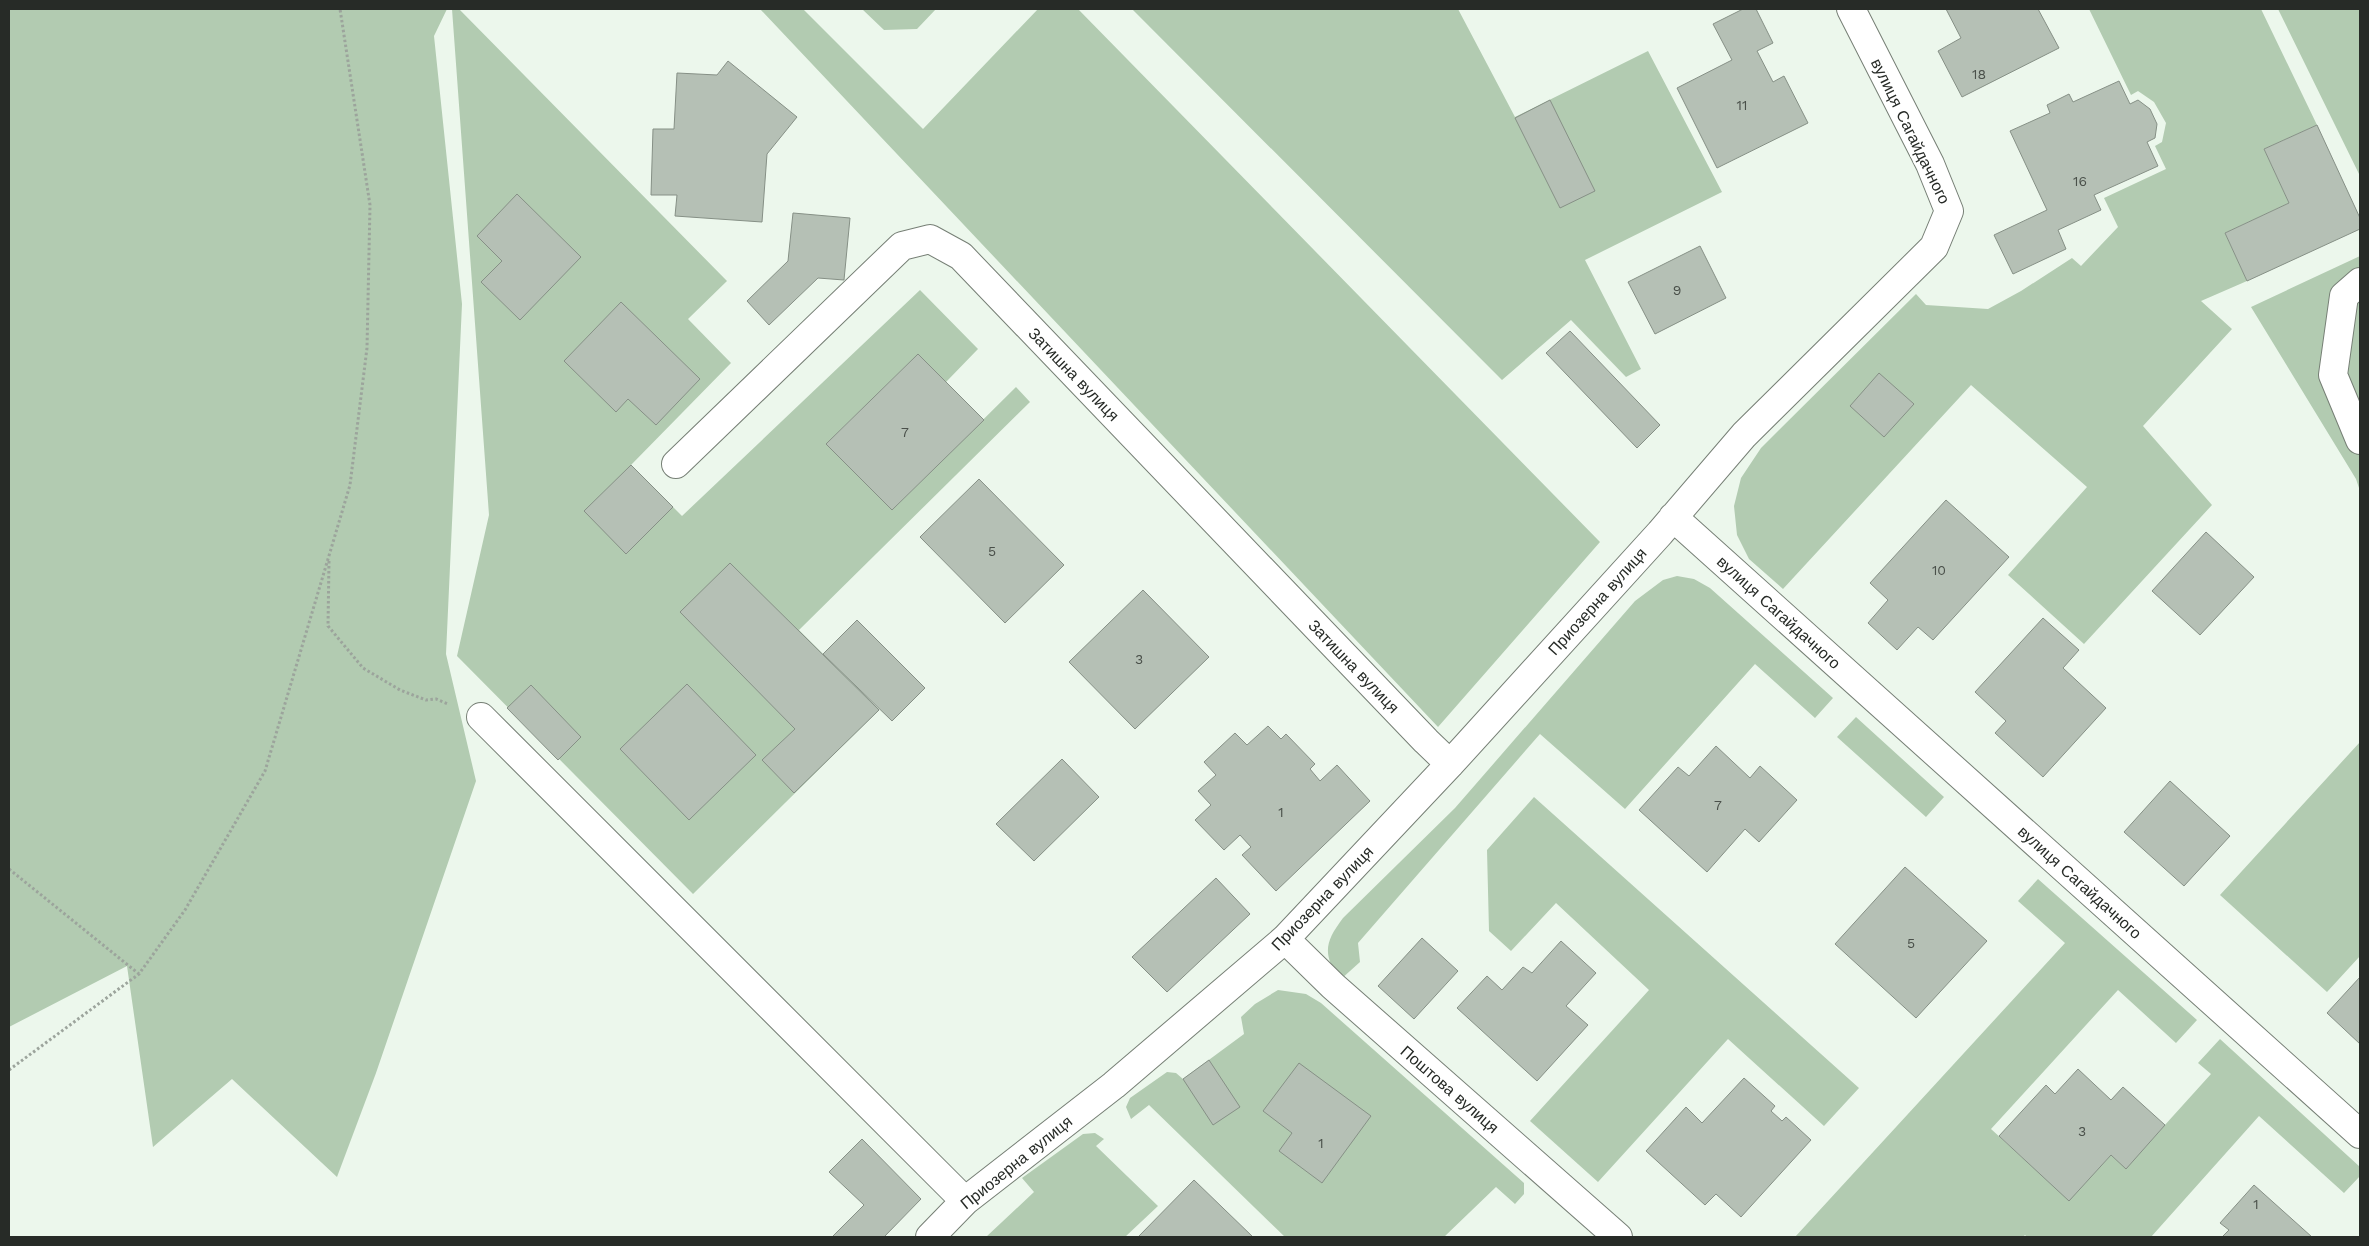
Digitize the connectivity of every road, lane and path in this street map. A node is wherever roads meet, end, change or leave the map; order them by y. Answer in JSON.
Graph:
{"nodes":[{"id":1,"x":340,"y":9,"type":"edge"},
{"id":2,"x":1851,"y":9,"type":"edge"},
{"id":3,"x":2360,"y":282,"type":"edge"},
{"id":4,"x":2360,"y":440,"type":"edge"},
{"id":5,"x":676,"y":464,"type":"dead end"},
{"id":6,"x":1673,"y":517,"type":"junction"},
{"id":7,"x":329,"y":557,"type":"junction"},
{"id":8,"x":481,"y":717,"type":"joint"},
{"id":9,"x":1450,"y":764,"type":"junction"},
{"id":10,"x":9,"y":869,"type":"edge"},
{"id":11,"x":1285,"y":939,"type":"junction"},
{"id":12,"x":139,"y":974,"type":"junction"},
{"id":13,"x":9,"y":1070,"type":"edge"},
{"id":14,"x":2360,"y":1134,"type":"edge"},
{"id":15,"x":965,"y":1201,"type":"junction"},
{"id":16,"x":930,"y":1237,"type":"edge"},
{"id":17,"x":1618,"y":1237,"type":"edge"}],
"edges":[{"from":1,"to":7,"type":"path"},
{"from":2,"to":6,"type":"street","name":"вулиця Сагайдачного"},
{"from":3,"to":4,"type":"street"},
{"from":5,"to":9,"type":"street","name":"Затишна вулиця"},
{"from":6,"to":9,"type":"street","name":"Приозерна вулиця"},
{"from":6,"to":14,"type":"street","name":"вулиця Сагайдачного"},
{"from":7,"to":8,"type":"path"},
{"from":7,"to":12,"type":"path"},
{"from":8,"to":15,"type":"street"},
{"from":9,"to":11,"type":"street","name":"Приозерна вулиця"},
{"from":10,"to":12,"type":"path"},
{"from":11,"to":15,"type":"street","name":"Приозерна вулиця"},
{"from":11,"to":17,"type":"street","name":"Поштова вулиця"},
{"from":12,"to":13,"type":"path"},
{"from":15,"to":16,"type":"street","name":"Приозерна вулиця"}]}
